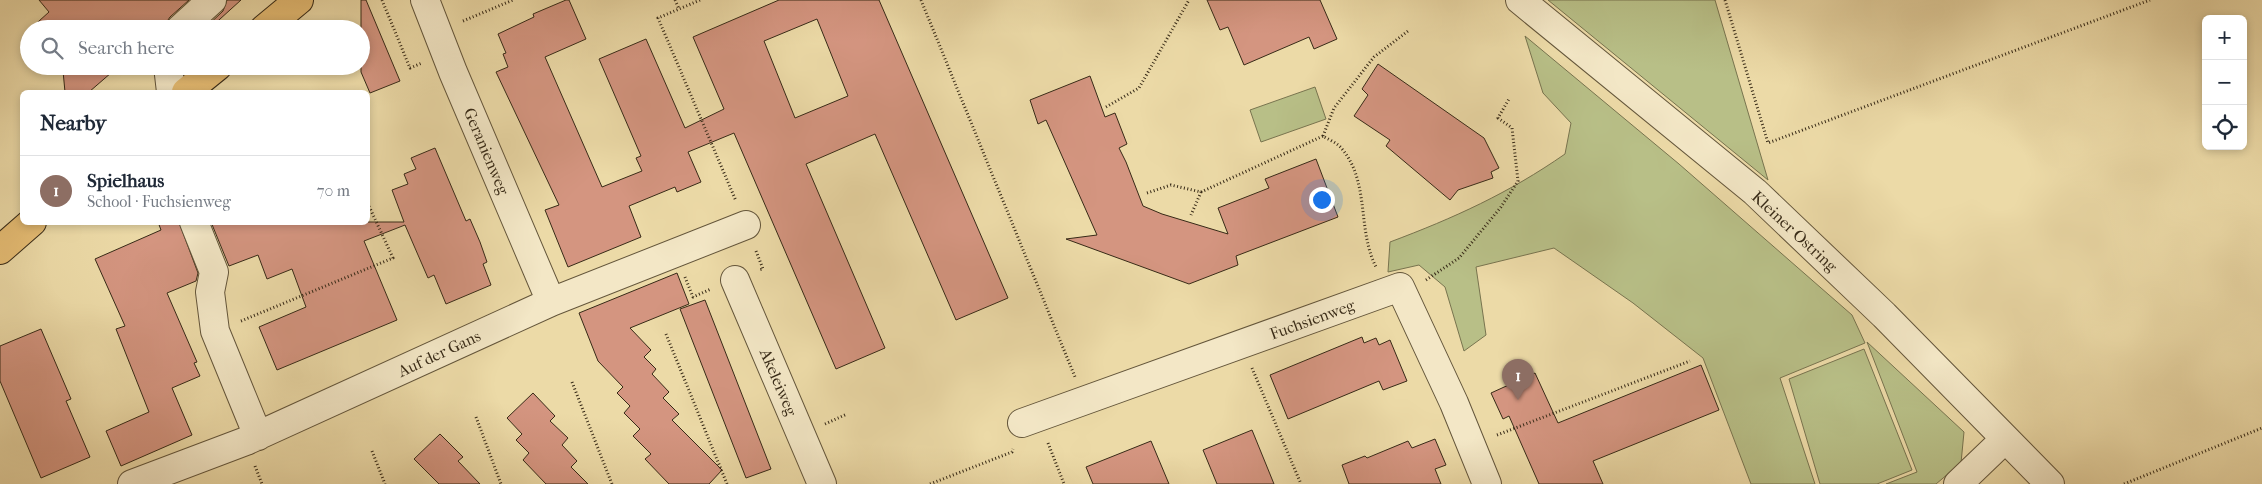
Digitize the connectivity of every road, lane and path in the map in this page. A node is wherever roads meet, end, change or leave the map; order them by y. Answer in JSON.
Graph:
{"nodes":[{"id":1,"x":212,"y":0,"type":"edge"},
{"id":2,"x":299,"y":0,"type":"edge"},
{"id":3,"x":382,"y":0,"type":"edge"},
{"id":4,"x":425,"y":0,"type":"edge"},
{"id":5,"x":513,"y":0,"type":"edge"},
{"id":6,"x":675,"y":0,"type":"edge"},
{"id":7,"x":700,"y":0,"type":"edge"},
{"id":8,"x":921,"y":0,"type":"edge"},
{"id":9,"x":1189,"y":0,"type":"edge"},
{"id":10,"x":1520,"y":0,"type":"edge"},
{"id":11,"x":1725,"y":0,"type":"edge"},
{"id":12,"x":2150,"y":0,"type":"edge"},
{"id":13,"x":679,"y":9,"type":"junction"},
{"id":14,"x":190,"y":20,"type":"edge"},
{"id":15,"x":275,"y":20,"type":"edge"},
{"id":16,"x":1408,"y":30,"type":"dead end"},
{"id":17,"x":441,"y":43,"type":"junction"},
{"id":18,"x":169,"y":75,"type":"edge"},
{"id":19,"x":207,"y":75,"type":"edge"},
{"id":20,"x":171,"y":90,"type":"edge"},
{"id":21,"x":188,"y":90,"type":"edge"},
{"id":22,"x":1509,"y":99,"type":"dead end"},
{"id":23,"x":1106,"y":107,"type":"dead end"},
{"id":24,"x":1323,"y":136,"type":"junction"},
{"id":25,"x":1201,"y":192,"type":"junction"},
{"id":26,"x":1147,"y":193,"type":"dead end"},
{"id":27,"x":370,"y":208,"type":"edge"},
{"id":28,"x":741,"y":213,"type":"joint"},
{"id":29,"x":1191,"y":215,"type":"dead end"},
{"id":30,"x":29,"y":225,"type":"edge"},
{"id":31,"x":195,"y":225,"type":"edge"},
{"id":32,"x":0,"y":250,"type":"edge"},
{"id":33,"x":735,"y":280,"type":"dead end"},
{"id":34,"x":1394,"y":289,"type":"junction"},
{"id":35,"x":551,"y":302,"type":"junction"},
{"id":36,"x":215,"y":332,"type":"junction"},
{"id":37,"x":666,"y":334,"type":"dead end"},
{"id":38,"x":1242,"y":344,"type":"junction"},
{"id":39,"x":1690,"y":361,"type":"dead end"},
{"id":40,"x":572,"y":382,"type":"dead end"},
{"id":41,"x":1085,"y":400,"type":"junction"},
{"id":42,"x":476,"y":417,"type":"dead end"},
{"id":43,"x":1030,"y":420,"type":"junction"},
{"id":44,"x":2262,"y":428,"type":"edge"},
{"id":45,"x":258,"y":436,"type":"junction"},
{"id":46,"x":2005,"y":439,"type":"junction"},
{"id":47,"x":1471,"y":445,"type":"junction"},
{"id":48,"x":372,"y":451,"type":"dead end"},
{"id":49,"x":132,"y":484,"type":"edge"},
{"id":50,"x":384,"y":484,"type":"edge"},
{"id":51,"x":501,"y":484,"type":"edge"},
{"id":52,"x":612,"y":484,"type":"edge"},
{"id":53,"x":727,"y":484,"type":"edge"},
{"id":54,"x":822,"y":484,"type":"edge"},
{"id":55,"x":930,"y":484,"type":"edge"},
{"id":56,"x":1064,"y":484,"type":"edge"},
{"id":57,"x":1301,"y":484,"type":"edge"},
{"id":58,"x":1486,"y":484,"type":"edge"},
{"id":59,"x":1958,"y":484,"type":"edge"},
{"id":60,"x":2050,"y":484,"type":"edge"},
{"id":61,"x":2124,"y":484,"type":"edge"}],
"edges":[{"from":1,"to":14,"type":"street"},
{"from":2,"to":15,"type":"main road"},
{"from":3,"to":17,"type":"path"},
{"from":4,"to":17,"type":"street","name":"Geranienweg"},
{"from":5,"to":17,"type":"path"},
{"from":6,"to":13,"type":"path"},
{"from":7,"to":13,"type":"path"},
{"from":8,"to":41,"type":"path"},
{"from":9,"to":23,"type":"path"},
{"from":10,"to":46,"type":"street","name":"Kleiner Ostring"},
{"from":11,"to":12,"type":"path"},
{"from":13,"to":28,"type":"path"},
{"from":16,"to":24,"type":"path"},
{"from":17,"to":35,"type":"street","name":"Geranienweg"},
{"from":18,"to":20,"type":"street"},
{"from":19,"to":21,"type":"main road"},
{"from":22,"to":34,"type":"path"},
{"from":24,"to":25,"type":"path"},
{"from":24,"to":34,"type":"path"},
{"from":25,"to":26,"type":"path"},
{"from":25,"to":29,"type":"path"},
{"from":27,"to":36,"type":"path"},
{"from":28,"to":35,"type":"street","name":"Auf der Gans"},
{"from":30,"to":32,"type":"main road"},
{"from":31,"to":36,"type":"street"},
{"from":33,"to":54,"type":"street","name":"Akeleiweg"},
{"from":34,"to":38,"type":"street","name":"Fuchsienweg"},
{"from":34,"to":47,"type":"street"},
{"from":35,"to":45,"type":"street","name":"Auf der Gans"},
{"from":36,"to":45,"type":"street"},
{"from":37,"to":53,"type":"path"},
{"from":38,"to":41,"type":"street","name":"Fuchsienweg"},
{"from":38,"to":57,"type":"path"},
{"from":39,"to":47,"type":"path"},
{"from":40,"to":52,"type":"path"},
{"from":41,"to":43,"type":"street","name":"Fuchsienweg"},
{"from":42,"to":51,"type":"path"},
{"from":43,"to":55,"type":"path"},
{"from":43,"to":56,"type":"path"},
{"from":44,"to":61,"type":"path"},
{"from":45,"to":49,"type":"street","name":"Auf der Gans"},
{"from":46,"to":59,"type":"street"},
{"from":46,"to":60,"type":"street","name":"Kleiner Ostring"},
{"from":47,"to":58,"type":"street"},
{"from":48,"to":50,"type":"path"}]}
